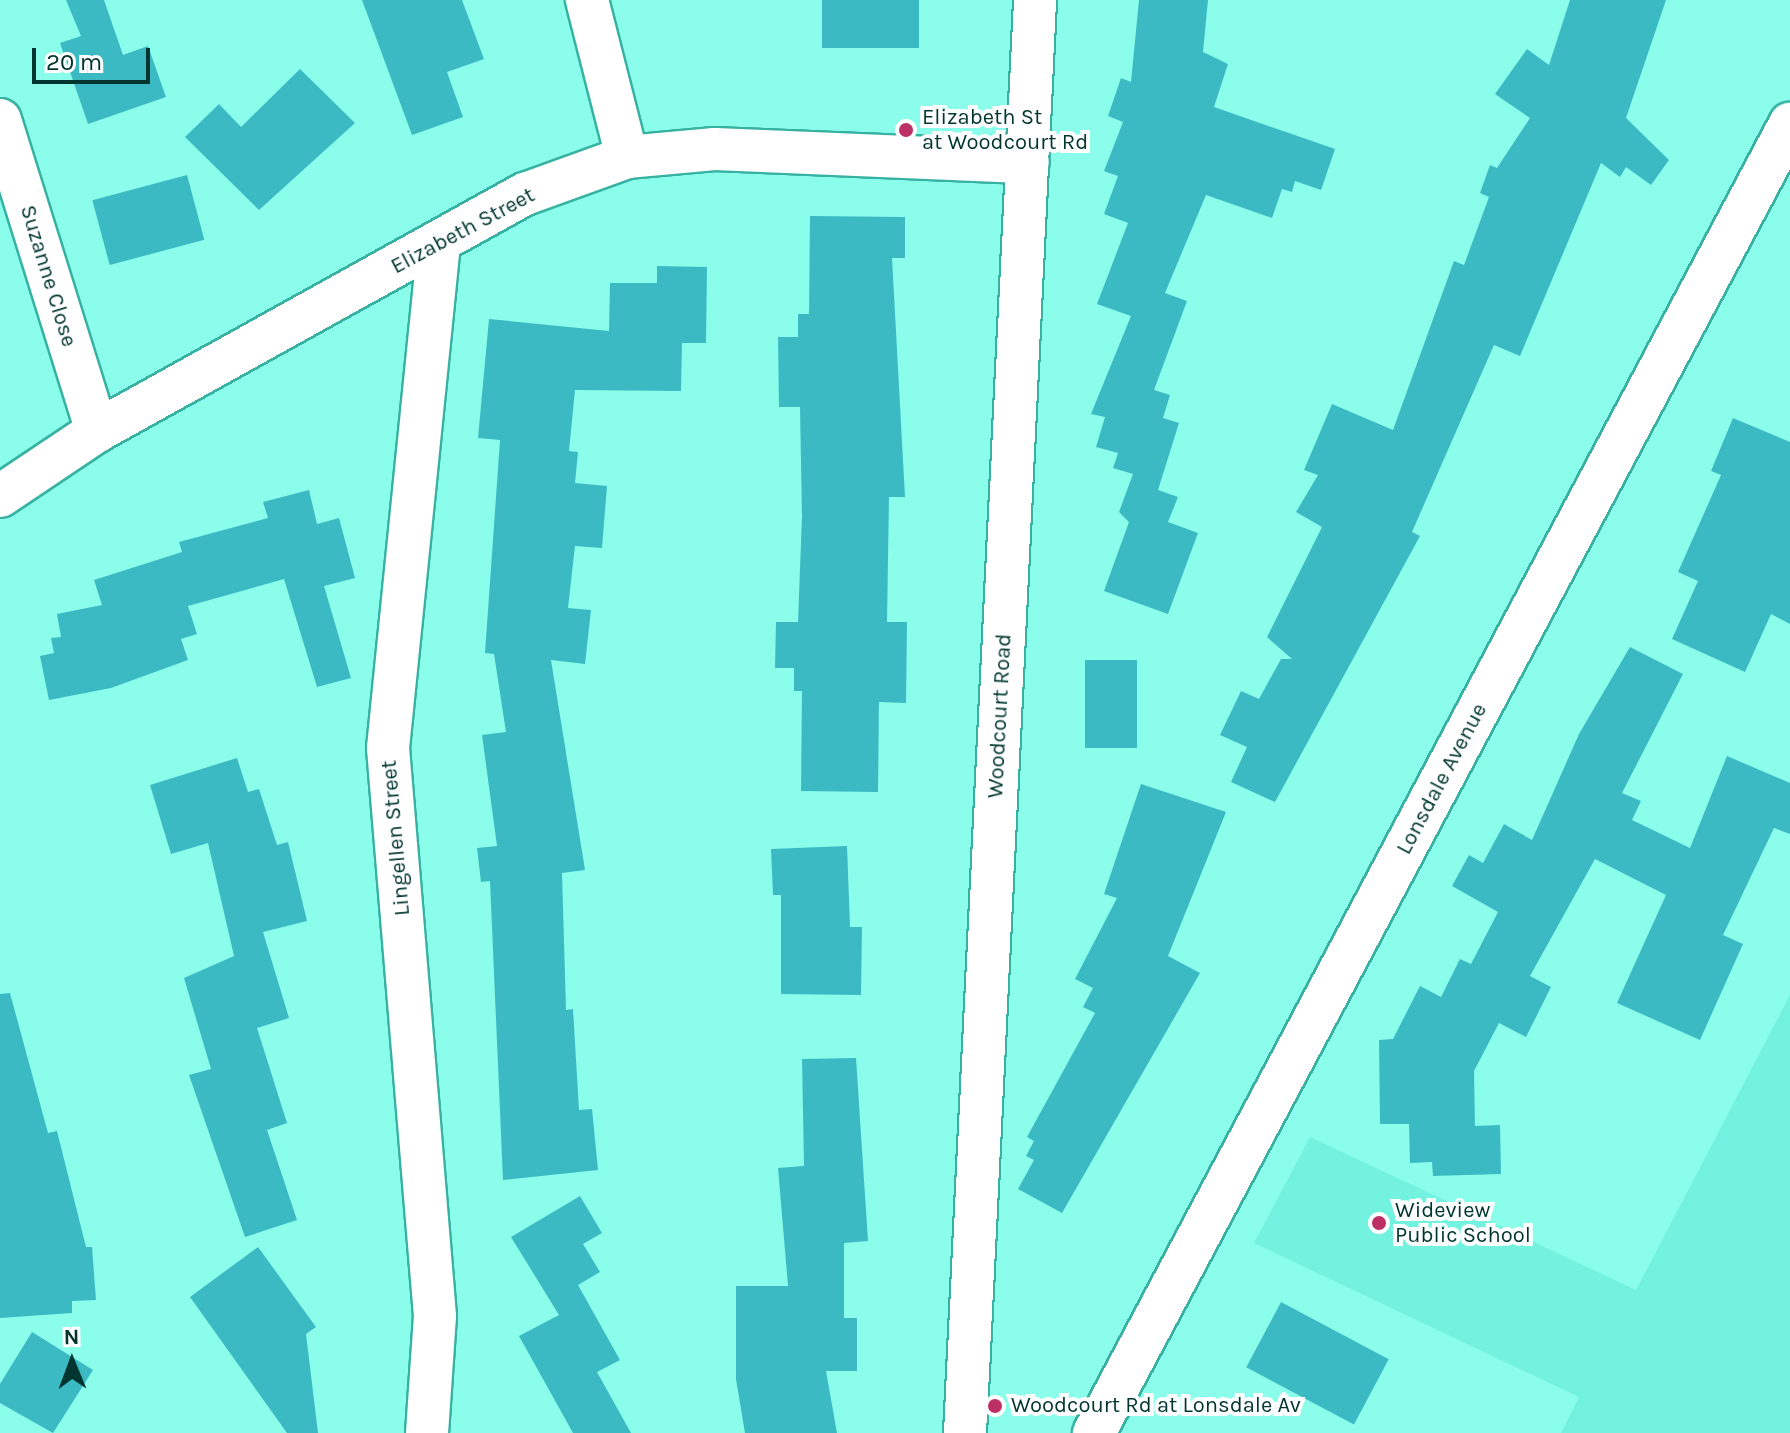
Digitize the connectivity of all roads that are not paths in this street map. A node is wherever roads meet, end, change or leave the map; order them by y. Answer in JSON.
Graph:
{"nodes":[{"id":1,"x":587,"y":0,"type":"edge"},
{"id":2,"x":1035,"y":0,"type":"edge"},
{"id":3,"x":0,"y":120,"type":"edge"},
{"id":4,"x":1790,"y":124,"type":"edge"},
{"id":5,"x":627,"y":157,"type":"junction"},
{"id":6,"x":1028,"y":162,"type":"junction"},
{"id":7,"x":439,"y":243,"type":"junction"},
{"id":8,"x":97,"y":431,"type":"junction"},
{"id":9,"x":0,"y":496,"type":"edge"},
{"id":10,"x":968,"y":1427,"type":"edge"},
{"id":11,"x":427,"y":1433,"type":"edge"},
{"id":12,"x":1094,"y":1433,"type":"edge"}],
"edges":[{"from":1,"to":5,"type":"street"},
{"from":2,"to":6,"type":"street","name":"Woodcourt Road"},
{"from":3,"to":8,"type":"street","name":"Suzanne Close"},
{"from":4,"to":12,"type":"street","name":"Lonsdale Avenue"},
{"from":5,"to":6,"type":"street","name":"Elizabeth Street"},
{"from":5,"to":7,"type":"street","name":"Elizabeth Street"},
{"from":6,"to":10,"type":"street","name":"Woodcourt Road"},
{"from":7,"to":8,"type":"street","name":"Elizabeth Street"},
{"from":7,"to":11,"type":"street","name":"Lingellen Street"},
{"from":8,"to":9,"type":"street","name":"Elizabeth Street"}]}
